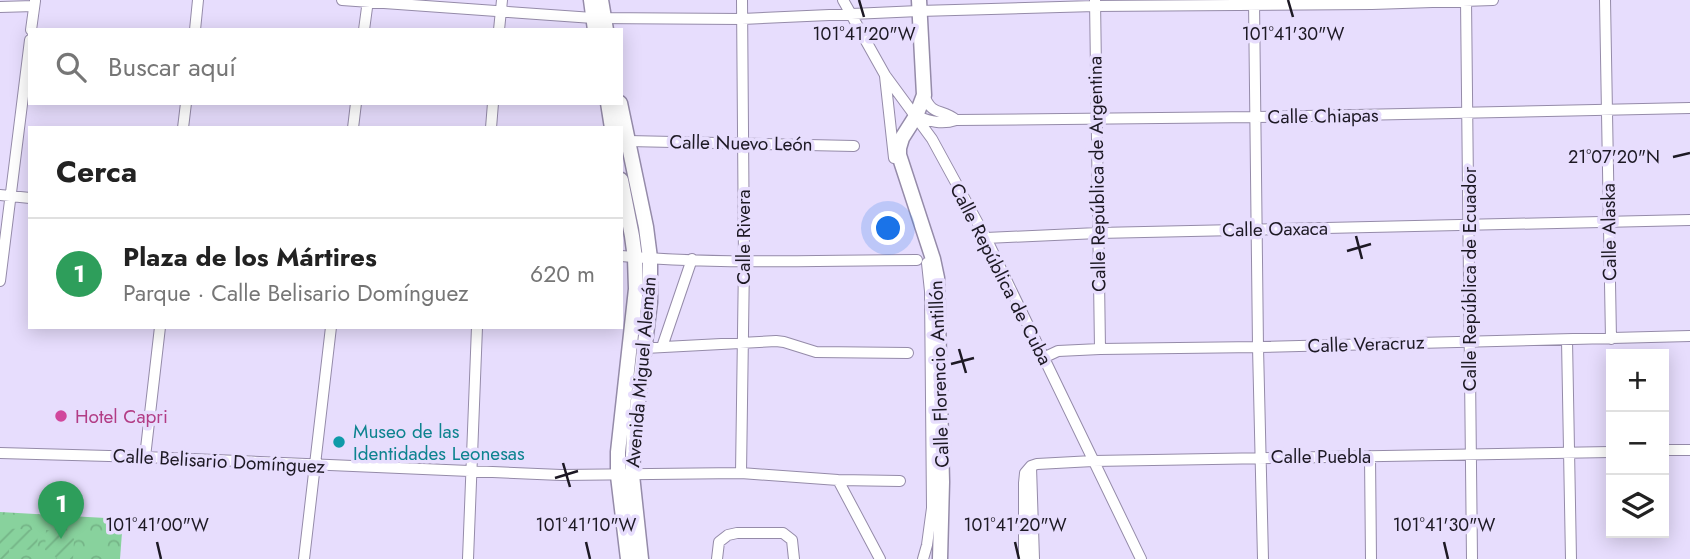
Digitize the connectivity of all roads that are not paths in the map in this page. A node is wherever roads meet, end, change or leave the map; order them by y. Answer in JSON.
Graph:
{"nodes":[{"id":1,"x":198,"y":0,"type":"edge"},
{"id":2,"x":342,"y":0,"type":"edge"},
{"id":3,"x":502,"y":0,"type":"edge"},
{"id":4,"x":591,"y":0,"type":"edge"},
{"id":5,"x":601,"y":0,"type":"edge"},
{"id":6,"x":741,"y":0,"type":"edge"},
{"id":7,"x":843,"y":0,"type":"edge"},
{"id":8,"x":1466,"y":0,"type":"edge"},
{"id":9,"x":1493,"y":0,"type":"edge"},
{"id":10,"x":1605,"y":0,"type":"edge"},
{"id":11,"x":368,"y":1,"type":"edge"},
{"id":12,"x":1254,"y":2,"type":"edge"},
{"id":13,"x":1372,"y":2,"type":"edge"},
{"id":14,"x":35,"y":3,"type":"edge"},
{"id":15,"x":1095,"y":3,"type":"edge"},
{"id":16,"x":919,"y":5,"type":"edge"},
{"id":17,"x":0,"y":7,"type":"edge"},
{"id":18,"x":501,"y":12,"type":"junction"},
{"id":19,"x":850,"y":14,"type":"junction"},
{"id":20,"x":742,"y":19,"type":"junction"},
{"id":21,"x":600,"y":24,"type":"edge"},
{"id":22,"x":31,"y":28,"type":"edge"},
{"id":23,"x":195,"y":28,"type":"edge"},
{"id":24,"x":364,"y":28,"type":"edge"},
{"id":25,"x":499,"y":28,"type":"edge"},
{"id":26,"x":28,"y":52,"type":"edge"},
{"id":27,"x":885,"y":75,"type":"junction"},
{"id":28,"x":924,"y":95,"type":"junction"},
{"id":29,"x":186,"y":105,"type":"edge"},
{"id":30,"x":356,"y":105,"type":"edge"},
{"id":31,"x":493,"y":105,"type":"edge"},
{"id":32,"x":608,"y":105,"type":"edge"},
{"id":33,"x":620,"y":105,"type":"edge"},
{"id":34,"x":1690,"y":108,"type":"edge"},
{"id":35,"x":1608,"y":111,"type":"junction"},
{"id":36,"x":1468,"y":113,"type":"junction"},
{"id":37,"x":916,"y":116,"type":"junction"},
{"id":38,"x":1255,"y":117,"type":"junction"},
{"id":39,"x":1097,"y":119,"type":"junction"},
{"id":40,"x":956,"y":120,"type":"junction"},
{"id":41,"x":183,"y":126,"type":"edge"},
{"id":42,"x":353,"y":126,"type":"edge"},
{"id":43,"x":491,"y":126,"type":"edge"},
{"id":44,"x":612,"y":126,"type":"edge"},
{"id":45,"x":628,"y":141,"type":"junction"},
{"id":46,"x":742,"y":143,"type":"junction"},
{"id":47,"x":854,"y":146,"type":"dead end"},
{"id":48,"x":5,"y":195,"type":"edge"},
{"id":49,"x":28,"y":198,"type":"edge"},
{"id":50,"x":623,"y":202,"type":"edge"},
{"id":51,"x":1690,"y":220,"type":"edge"},
{"id":52,"x":1609,"y":221,"type":"junction"},
{"id":53,"x":1469,"y":226,"type":"junction"},
{"id":54,"x":1257,"y":230,"type":"junction"},
{"id":55,"x":1098,"y":233,"type":"junction"},
{"id":56,"x":986,"y":238,"type":"junction"},
{"id":57,"x":628,"y":257,"type":"edge"},
{"id":58,"x":650,"y":258,"type":"junction"},
{"id":59,"x":692,"y":259,"type":"junction"},
{"id":60,"x":917,"y":260,"type":"dead end"},
{"id":61,"x":744,"y":262,"type":"junction"},
{"id":62,"x":0,"y":281,"type":"edge"},
{"id":63,"x":160,"y":329,"type":"edge"},
{"id":64,"x":331,"y":329,"type":"edge"},
{"id":65,"x":477,"y":329,"type":"edge"},
{"id":66,"x":1690,"y":336,"type":"edge"},
{"id":67,"x":1611,"y":339,"type":"junction"},
{"id":68,"x":1567,"y":340,"type":"junction"},
{"id":69,"x":1469,"y":341,"type":"junction"},
{"id":70,"x":742,"y":344,"type":"junction"},
{"id":71,"x":662,"y":347,"type":"junction"},
{"id":72,"x":1258,"y":347,"type":"junction"},
{"id":73,"x":645,"y":348,"type":"junction"},
{"id":74,"x":1100,"y":349,"type":"junction"},
{"id":75,"x":908,"y":353,"type":"dead end"},
{"id":76,"x":1043,"y":358,"type":"junction"},
{"id":77,"x":1669,"y":450,"type":"edge"},
{"id":78,"x":1690,"y":450,"type":"edge"},
{"id":79,"x":1606,"y":452,"type":"edge"},
{"id":80,"x":0,"y":453,"type":"edge"},
{"id":81,"x":1569,"y":453,"type":"junction"},
{"id":82,"x":1470,"y":455,"type":"junction"},
{"id":83,"x":1370,"y":456,"type":"junction"},
{"id":84,"x":145,"y":457,"type":"junction"},
{"id":85,"x":1260,"y":457,"type":"junction"},
{"id":86,"x":1093,"y":461,"type":"junction"},
{"id":87,"x":316,"y":465,"type":"junction"},
{"id":88,"x":1031,"y":466,"type":"junction"},
{"id":89,"x":472,"y":472,"type":"junction"},
{"id":90,"x":741,"y":473,"type":"junction"},
{"id":91,"x":625,"y":475,"type":"junction"},
{"id":92,"x":838,"y":480,"type":"junction"},
{"id":93,"x":900,"y":481,"type":"dead end"},
{"id":94,"x":303,"y":559,"type":"edge"},
{"id":95,"x":468,"y":559,"type":"edge"},
{"id":96,"x":628,"y":559,"type":"edge"},
{"id":97,"x":641,"y":559,"type":"edge"},
{"id":98,"x":717,"y":559,"type":"edge"},
{"id":99,"x":793,"y":559,"type":"edge"},
{"id":100,"x":880,"y":559,"type":"edge"},
{"id":101,"x":923,"y":559,"type":"edge"},
{"id":102,"x":940,"y":559,"type":"edge"},
{"id":103,"x":1024,"y":559,"type":"edge"},
{"id":104,"x":1034,"y":559,"type":"edge"},
{"id":105,"x":1141,"y":559,"type":"edge"},
{"id":106,"x":1263,"y":559,"type":"edge"},
{"id":107,"x":1371,"y":559,"type":"edge"},
{"id":108,"x":1472,"y":559,"type":"edge"},
{"id":109,"x":1571,"y":559,"type":"edge"}],
"edges":[{"from":1,"to":23,"type":"street"},
{"from":2,"to":11,"type":"street"},
{"from":3,"to":18,"type":"street"},
{"from":4,"to":21,"type":"main road"},
{"from":5,"to":21,"type":"main road"},
{"from":6,"to":20,"type":"street","name":"Calle Rivera"},
{"from":7,"to":19,"type":"street","name":"Calle República de Cuba"},
{"from":8,"to":9,"type":"street"},
{"from":8,"to":13,"type":"street"},
{"from":8,"to":36,"type":"street","name":"Calle República de Ecuador"},
{"from":10,"to":35,"type":"street","name":"Calle Alaska"},
{"from":11,"to":18,"type":"street"},
{"from":11,"to":24,"type":"street"},
{"from":12,"to":13,"type":"street"},
{"from":12,"to":15,"type":"street"},
{"from":12,"to":38,"type":"street"},
{"from":14,"to":17,"type":"street"},
{"from":14,"to":22,"type":"street"},
{"from":15,"to":16,"type":"street"},
{"from":15,"to":39,"type":"street","name":"Calle República de Argentina"},
{"from":16,"to":19,"type":"street"},
{"from":16,"to":28,"type":"main road"},
{"from":18,"to":21,"type":"street"},
{"from":18,"to":25,"type":"street"},
{"from":19,"to":20,"type":"street"},
{"from":19,"to":27,"type":"street","name":"Calle República de Cuba"},
{"from":20,"to":21,"type":"street"},
{"from":20,"to":46,"type":"street","name":"Calle Rivera"},
{"from":26,"to":48,"type":"street"},
{"from":27,"to":37,"type":"street","name":"Calle República de Cuba"},
{"from":27,"to":101,"type":"street","name":"Calle Florencio Antillón"},
{"from":28,"to":37,"type":"main road","name":"Calle Florencio Antillón"},
{"from":28,"to":40,"type":"street"},
{"from":29,"to":41,"type":"street"},
{"from":30,"to":42,"type":"street"},
{"from":31,"to":43,"type":"street"},
{"from":32,"to":44,"type":"main road"},
{"from":33,"to":45,"type":"main road","name":"Avenida Miguel Alemán"},
{"from":34,"to":35,"type":"street","name":"Calle Chiapas"},
{"from":35,"to":36,"type":"street","name":"Calle Chiapas"},
{"from":35,"to":52,"type":"street","name":"Calle Alaska"},
{"from":36,"to":38,"type":"street","name":"Calle Chiapas"},
{"from":36,"to":53,"type":"street","name":"Calle República de Ecuador"},
{"from":37,"to":40,"type":"street","name":"Calle Chiapas"},
{"from":37,"to":56,"type":"street","name":"Calle República de Cuba"},
{"from":37,"to":102,"type":"main road","name":"Calle Florencio Antillón"},
{"from":38,"to":39,"type":"street","name":"Calle Chiapas"},
{"from":38,"to":54,"type":"street"},
{"from":39,"to":40,"type":"street","name":"Calle Chiapas"},
{"from":39,"to":55,"type":"street","name":"Calle República de Argentina"},
{"from":45,"to":46,"type":"street","name":"Calle Nuevo León"},
{"from":45,"to":58,"type":"main road","name":"Avenida Miguel Alemán"},
{"from":46,"to":47,"type":"street","name":"Calle Nuevo León"},
{"from":46,"to":61,"type":"street","name":"Calle Rivera"},
{"from":48,"to":49,"type":"street"},
{"from":48,"to":62,"type":"street"},
{"from":50,"to":57,"type":"main road","name":"Avenida Miguel Alemán"},
{"from":51,"to":52,"type":"street","name":"Calle Oaxaca"},
{"from":52,"to":53,"type":"street","name":"Calle Oaxaca"},
{"from":52,"to":67,"type":"street","name":"Calle Alaska"},
{"from":53,"to":54,"type":"street","name":"Calle Oaxaca"},
{"from":53,"to":69,"type":"street","name":"Calle República de Ecuador"},
{"from":54,"to":55,"type":"street","name":"Calle Oaxaca"},
{"from":54,"to":72,"type":"street"},
{"from":55,"to":56,"type":"street","name":"Calle Oaxaca"},
{"from":55,"to":74,"type":"street","name":"Calle República de Argentina"},
{"from":56,"to":76,"type":"street","name":"Calle República de Cuba"},
{"from":57,"to":58,"type":"street"},
{"from":57,"to":91,"type":"main road","name":"Avenida Miguel Alemán"},
{"from":58,"to":59,"type":"street"},
{"from":58,"to":73,"type":"main road","name":"Avenida Miguel Alemán"},
{"from":59,"to":61,"type":"street"},
{"from":59,"to":71,"type":"street"},
{"from":60,"to":61,"type":"street"},
{"from":61,"to":70,"type":"street","name":"Calle Rivera"},
{"from":63,"to":84,"type":"street"},
{"from":64,"to":87,"type":"street"},
{"from":65,"to":89,"type":"street"},
{"from":66,"to":67,"type":"street","name":"Calle Veracruz"},
{"from":67,"to":68,"type":"street","name":"Calle Veracruz"},
{"from":68,"to":69,"type":"street","name":"Calle Veracruz"},
{"from":68,"to":81,"type":"street"},
{"from":69,"to":72,"type":"street","name":"Calle Veracruz"},
{"from":69,"to":82,"type":"street","name":"Calle República de Ecuador"},
{"from":70,"to":71,"type":"street"},
{"from":70,"to":75,"type":"street"},
{"from":70,"to":90,"type":"street","name":"Calle Rivera"},
{"from":71,"to":73,"type":"street"},
{"from":72,"to":74,"type":"street","name":"Calle Veracruz"},
{"from":72,"to":85,"type":"street"},
{"from":73,"to":91,"type":"main road","name":"Avenida Miguel Alemán"},
{"from":74,"to":76,"type":"street","name":"Calle Veracruz"},
{"from":76,"to":86,"type":"street","name":"Calle República de Cuba"},
{"from":77,"to":78,"type":"street"},
{"from":79,"to":81,"type":"street","name":"Calle Puebla"},
{"from":80,"to":84,"type":"street","name":"Calle Belisario Domínguez"},
{"from":81,"to":82,"type":"street","name":"Calle Puebla"},
{"from":81,"to":109,"type":"street"},
{"from":82,"to":83,"type":"street","name":"Calle Puebla"},
{"from":82,"to":108,"type":"street","name":"Calle República de Ecuador"},
{"from":83,"to":85,"type":"street","name":"Calle Puebla"},
{"from":83,"to":107,"type":"street"},
{"from":84,"to":87,"type":"street","name":"Calle Belisario Domínguez"},
{"from":85,"to":86,"type":"street","name":"Calle Puebla"},
{"from":85,"to":106,"type":"street"},
{"from":86,"to":88,"type":"street","name":"Calle Puebla"},
{"from":86,"to":105,"type":"street","name":"Calle República de Cuba"},
{"from":87,"to":89,"type":"street","name":"Calle Belisario Domínguez"},
{"from":87,"to":94,"type":"street"},
{"from":88,"to":103,"type":"street"},
{"from":88,"to":104,"type":"street"},
{"from":89,"to":91,"type":"street","name":"Calle Belisario Domínguez"},
{"from":89,"to":95,"type":"street"},
{"from":90,"to":91,"type":"street","name":"Calle Belisario Domínguez"},
{"from":90,"to":92,"type":"street","name":"Calle Belisario Domínguez"},
{"from":91,"to":96,"type":"main road","name":"Avenida Miguel Alemán"},
{"from":91,"to":97,"type":"main road","name":"Avenida Miguel Alemán"},
{"from":92,"to":93,"type":"street","name":"Calle Belisario Domínguez"},
{"from":92,"to":100,"type":"street"},
{"from":98,"to":99,"type":"street"}]}
